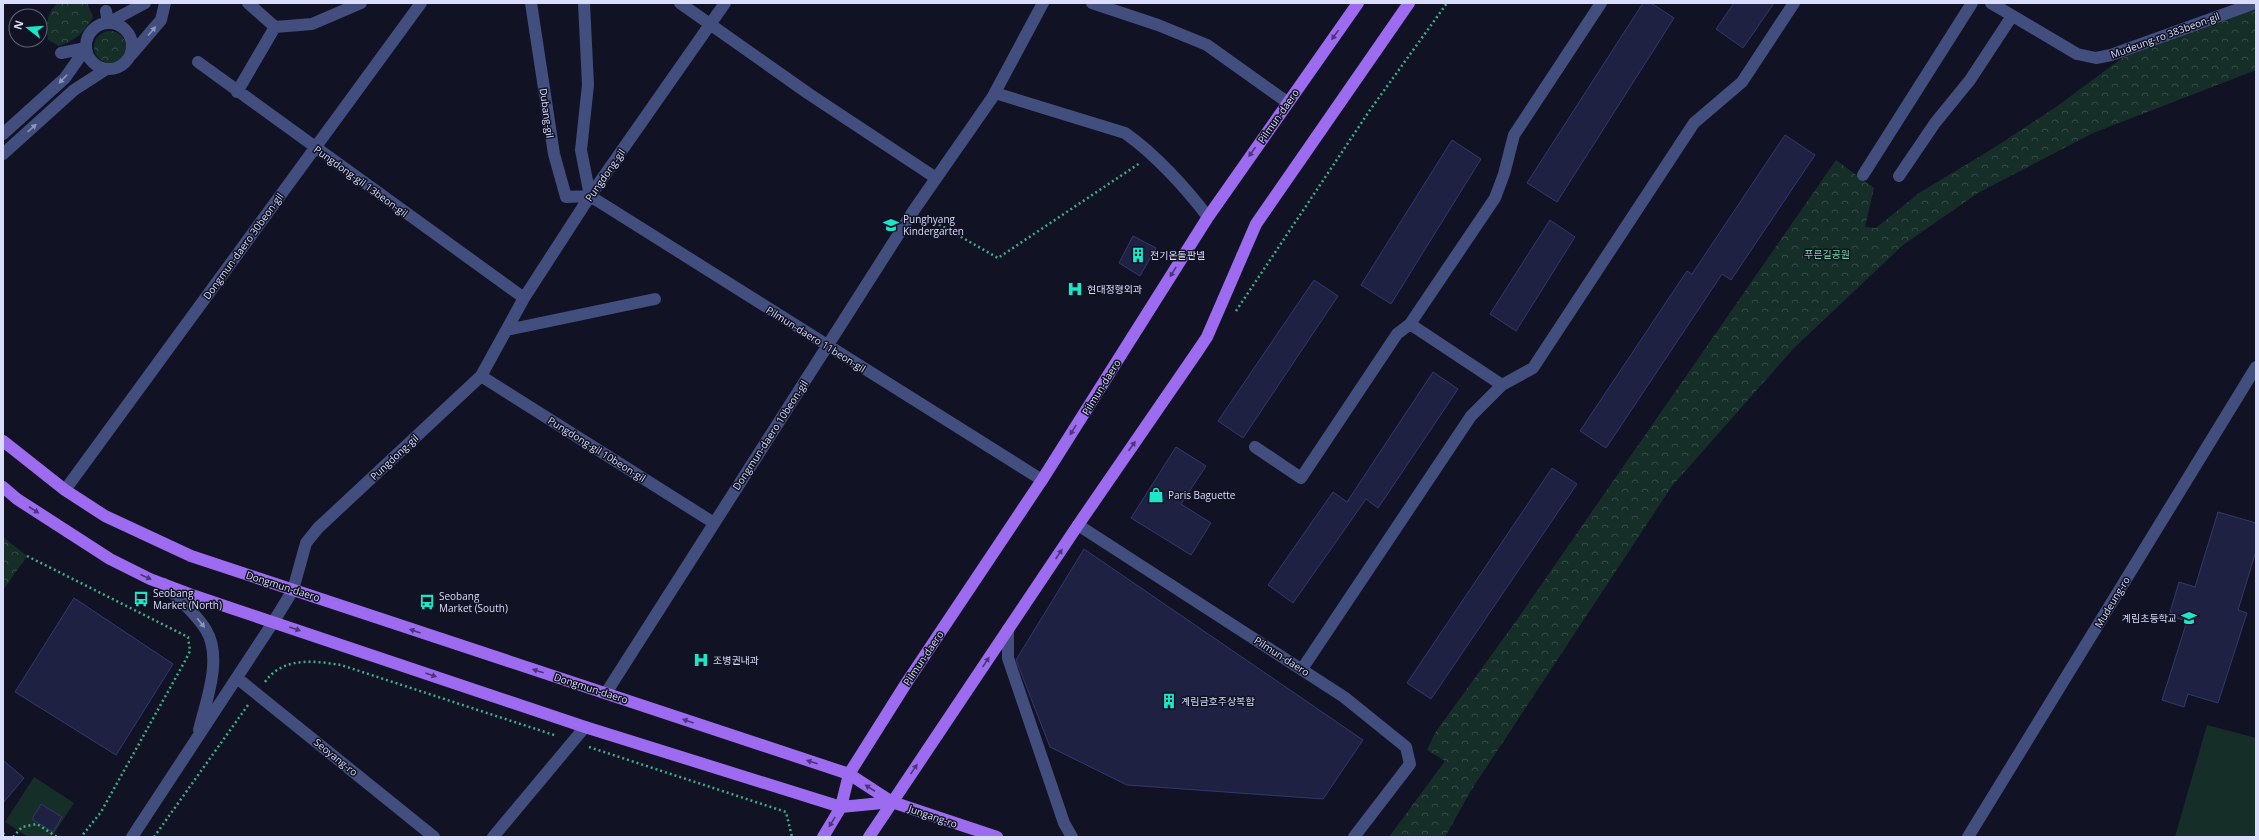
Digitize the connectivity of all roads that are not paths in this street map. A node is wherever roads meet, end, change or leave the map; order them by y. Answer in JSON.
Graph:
{"nodes":[{"id":1,"x":146,"y":3,"type":"edge"},
{"id":2,"x":165,"y":3,"type":"edge"},
{"id":3,"x":248,"y":3,"type":"edge"},
{"id":4,"x":361,"y":3,"type":"edge"},
{"id":5,"x":421,"y":3,"type":"edge"},
{"id":6,"x":531,"y":3,"type":"edge"},
{"id":7,"x":584,"y":3,"type":"edge"},
{"id":8,"x":680,"y":3,"type":"edge"},
{"id":9,"x":725,"y":3,"type":"edge"},
{"id":10,"x":1043,"y":3,"type":"edge"},
{"id":11,"x":1092,"y":3,"type":"edge"},
{"id":12,"x":1358,"y":3,"type":"edge"},
{"id":13,"x":1409,"y":3,"type":"edge"},
{"id":14,"x":1601,"y":3,"type":"edge"},
{"id":15,"x":1794,"y":3,"type":"edge"},
{"id":16,"x":1972,"y":3,"type":"edge"},
{"id":17,"x":1991,"y":3,"type":"edge"},
{"id":18,"x":2255,"y":3,"type":"edge"},
{"id":19,"x":2012,"y":16,"type":"junction"},
{"id":20,"x":107,"y":17,"type":"junction"},
{"id":21,"x":710,"y":25,"type":"junction"},
{"id":22,"x":275,"y":27,"type":"junction"},
{"id":23,"x":86,"y":48,"type":"junction"},
{"id":24,"x":61,"y":53,"type":"dead end"},
{"id":25,"x":132,"y":55,"type":"junction"},
{"id":26,"x":198,"y":62,"type":"dead end"},
{"id":27,"x":105,"y":70,"type":"junction"},
{"id":28,"x":237,"y":92,"type":"junction"},
{"id":29,"x":995,"y":93,"type":"junction"},
{"id":30,"x":1287,"y":102,"type":"junction"},
{"id":31,"x":3,"y":134,"type":"edge"},
{"id":32,"x":315,"y":147,"type":"junction"},
{"id":33,"x":3,"y":154,"type":"edge"},
{"id":34,"x":1863,"y":175,"type":"dead end"},
{"id":35,"x":1899,"y":176,"type":"dead end"},
{"id":36,"x":936,"y":178,"type":"junction"},
{"id":37,"x":590,"y":196,"type":"junction"},
{"id":38,"x":1208,"y":217,"type":"junction"},
{"id":39,"x":524,"y":298,"type":"junction"},
{"id":40,"x":655,"y":299,"type":"dead end"},
{"id":41,"x":1410,"y":324,"type":"junction"},
{"id":42,"x":507,"y":330,"type":"junction"},
{"id":43,"x":827,"y":346,"type":"junction"},
{"id":44,"x":2256,"y":367,"type":"edge"},
{"id":45,"x":481,"y":376,"type":"junction"},
{"id":46,"x":1502,"y":385,"type":"junction"},
{"id":47,"x":3,"y":441,"type":"edge"},
{"id":48,"x":1255,"y":447,"type":"dead end"},
{"id":49,"x":1042,"y":480,"type":"junction"},
{"id":50,"x":3,"y":487,"type":"edge"},
{"id":51,"x":65,"y":490,"type":"junction"},
{"id":52,"x":714,"y":523,"type":"junction"},
{"id":53,"x":1078,"y":524,"type":"junction"},
{"id":54,"x":164,"y":584,"type":"junction"},
{"id":55,"x":293,"y":590,"type":"junction"},
{"id":56,"x":274,"y":621,"type":"junction"},
{"id":57,"x":1008,"y":629,"type":"junction"},
{"id":58,"x":1302,"y":669,"type":"junction"},
{"id":59,"x":237,"y":678,"type":"junction"},
{"id":60,"x":606,"y":693,"type":"junction"},
{"id":61,"x":584,"y":727,"type":"junction"},
{"id":62,"x":197,"y":738,"type":"junction"},
{"id":63,"x":849,"y":774,"type":"junction"},
{"id":64,"x":892,"y":802,"type":"junction"},
{"id":65,"x":841,"y":807,"type":"junction"},
{"id":66,"x":132,"y":837,"type":"edge"},
{"id":67,"x":434,"y":837,"type":"edge"},
{"id":68,"x":493,"y":837,"type":"edge"},
{"id":69,"x":823,"y":837,"type":"edge"},
{"id":70,"x":869,"y":837,"type":"edge"},
{"id":71,"x":997,"y":837,"type":"edge"},
{"id":72,"x":1072,"y":837,"type":"edge"},
{"id":73,"x":1354,"y":837,"type":"edge"},
{"id":74,"x":1968,"y":837,"type":"edge"}],
"edges":[{"from":1,"to":20,"type":"street"},
{"from":25,"to":2,"type":"street","one_way":true},
{"from":3,"to":22,"type":"street"},
{"from":4,"to":22,"type":"street"},
{"from":5,"to":32,"type":"street","name":"Dongmun-daero 30beon-gil"},
{"from":6,"to":37,"type":"street","name":"Dubang-gil"},
{"from":7,"to":37,"type":"street"},
{"from":8,"to":21,"type":"street"},
{"from":9,"to":21,"type":"street","name":"Pungdong-gil"},
{"from":10,"to":29,"type":"street","name":"Dongmun-daero 10beon-gil"},
{"from":11,"to":30,"type":"street"},
{"from":12,"to":30,"type":"main road","name":"Pilmun-daero","one_way":true},
{"from":53,"to":13,"type":"main road","one_way":true},
{"from":14,"to":41,"type":"street"},
{"from":15,"to":46,"type":"street"},
{"from":16,"to":34,"type":"street"},
{"from":17,"to":19,"type":"street"},
{"from":18,"to":19,"type":"street","name":"Mudeung-ro 383beon-gil"},
{"from":19,"to":35,"type":"street"},
{"from":20,"to":23,"type":"street"},
{"from":20,"to":25,"type":"street"},
{"from":21,"to":36,"type":"street"},
{"from":21,"to":37,"type":"street","name":"Pungdong-gil"},
{"from":22,"to":28,"type":"street"},
{"from":23,"to":24,"type":"street"},
{"from":23,"to":27,"type":"street"},
{"from":23,"to":31,"type":"street","one_way":true},
{"from":25,"to":27,"type":"street"},
{"from":26,"to":28,"type":"street","name":"Pungdong-gil 13beon-gil"},
{"from":33,"to":27,"type":"street","one_way":true},
{"from":28,"to":32,"type":"street","name":"Pungdong-gil 13beon-gil"},
{"from":29,"to":36,"type":"street","name":"Dongmun-daero 10beon-gil"},
{"from":29,"to":38,"type":"street"},
{"from":30,"to":38,"type":"main road","name":"Pilmun-daero","one_way":true},
{"from":32,"to":39,"type":"street","name":"Pungdong-gil 13beon-gil"},
{"from":32,"to":51,"type":"street","name":"Dongmun-daero 30beon-gil"},
{"from":36,"to":43,"type":"street","name":"Dongmun-daero 10beon-gil"},
{"from":37,"to":39,"type":"street","name":"Pungdong-gil"},
{"from":37,"to":43,"type":"street","name":"Pilmun-daero 11beon-gil"},
{"from":38,"to":49,"type":"main road","name":"Pilmun-daero","one_way":true},
{"from":39,"to":42,"type":"street","name":"Pungdong-gil"},
{"from":40,"to":42,"type":"street"},
{"from":41,"to":46,"type":"street"},
{"from":41,"to":48,"type":"street"},
{"from":42,"to":45,"type":"street","name":"Pungdong-gil"},
{"from":43,"to":49,"type":"street","name":"Pilmun-daero 11beon-gil"},
{"from":43,"to":52,"type":"street","name":"Dongmun-daero 10beon-gil"},
{"from":44,"to":74,"type":"street","name":"Mudeung-ro"},
{"from":45,"to":52,"type":"street","name":"Pungdong-gil 10beon-gil"},
{"from":45,"to":55,"type":"street","name":"Pungdong-gil"},
{"from":46,"to":58,"type":"street"},
{"from":47,"to":51,"type":"main road","name":"Dongmun-daero"},
{"from":49,"to":63,"type":"main road","name":"Pilmun-daero"},
{"from":50,"to":54,"type":"main road","one_way":true},
{"from":51,"to":55,"type":"main road","name":"Dongmun-daero"},
{"from":52,"to":60,"type":"street","name":"Dongmun-daero 10beon-gil"},
{"from":57,"to":53,"type":"main road","one_way":true},
{"from":53,"to":58,"type":"street","name":"Pilmun-daero"},
{"from":54,"to":56,"type":"main road"},
{"from":54,"to":62,"type":"street","one_way":true},
{"from":55,"to":56,"type":"street"},
{"from":60,"to":55,"type":"main road","name":"Dongmun-daero","one_way":true},
{"from":56,"to":59,"type":"street"},
{"from":56,"to":61,"type":"main road","one_way":true},
{"from":64,"to":57,"type":"main road","one_way":true},
{"from":57,"to":72,"type":"street"},
{"from":58,"to":73,"type":"street","name":"Pilmun-daero"},
{"from":59,"to":62,"type":"street"},
{"from":59,"to":67,"type":"street","name":"Seoyang-ro"},
{"from":63,"to":60,"type":"main road","name":"Dongmun-daero","one_way":true},
{"from":61,"to":65,"type":"main road"},
{"from":61,"to":68,"type":"street"},
{"from":62,"to":66,"type":"street"},
{"from":64,"to":63,"type":"main road","name":"Dongmun-daero","one_way":true},
{"from":63,"to":65,"type":"main road","name":"Pilmun-daero"},
{"from":64,"to":65,"type":"main road"},
{"from":64,"to":70,"type":"main road"},
{"from":64,"to":71,"type":"main road","name":"Jungang-ro"},
{"from":65,"to":69,"type":"main road","name":"Pilmun-daero","one_way":true}]}
